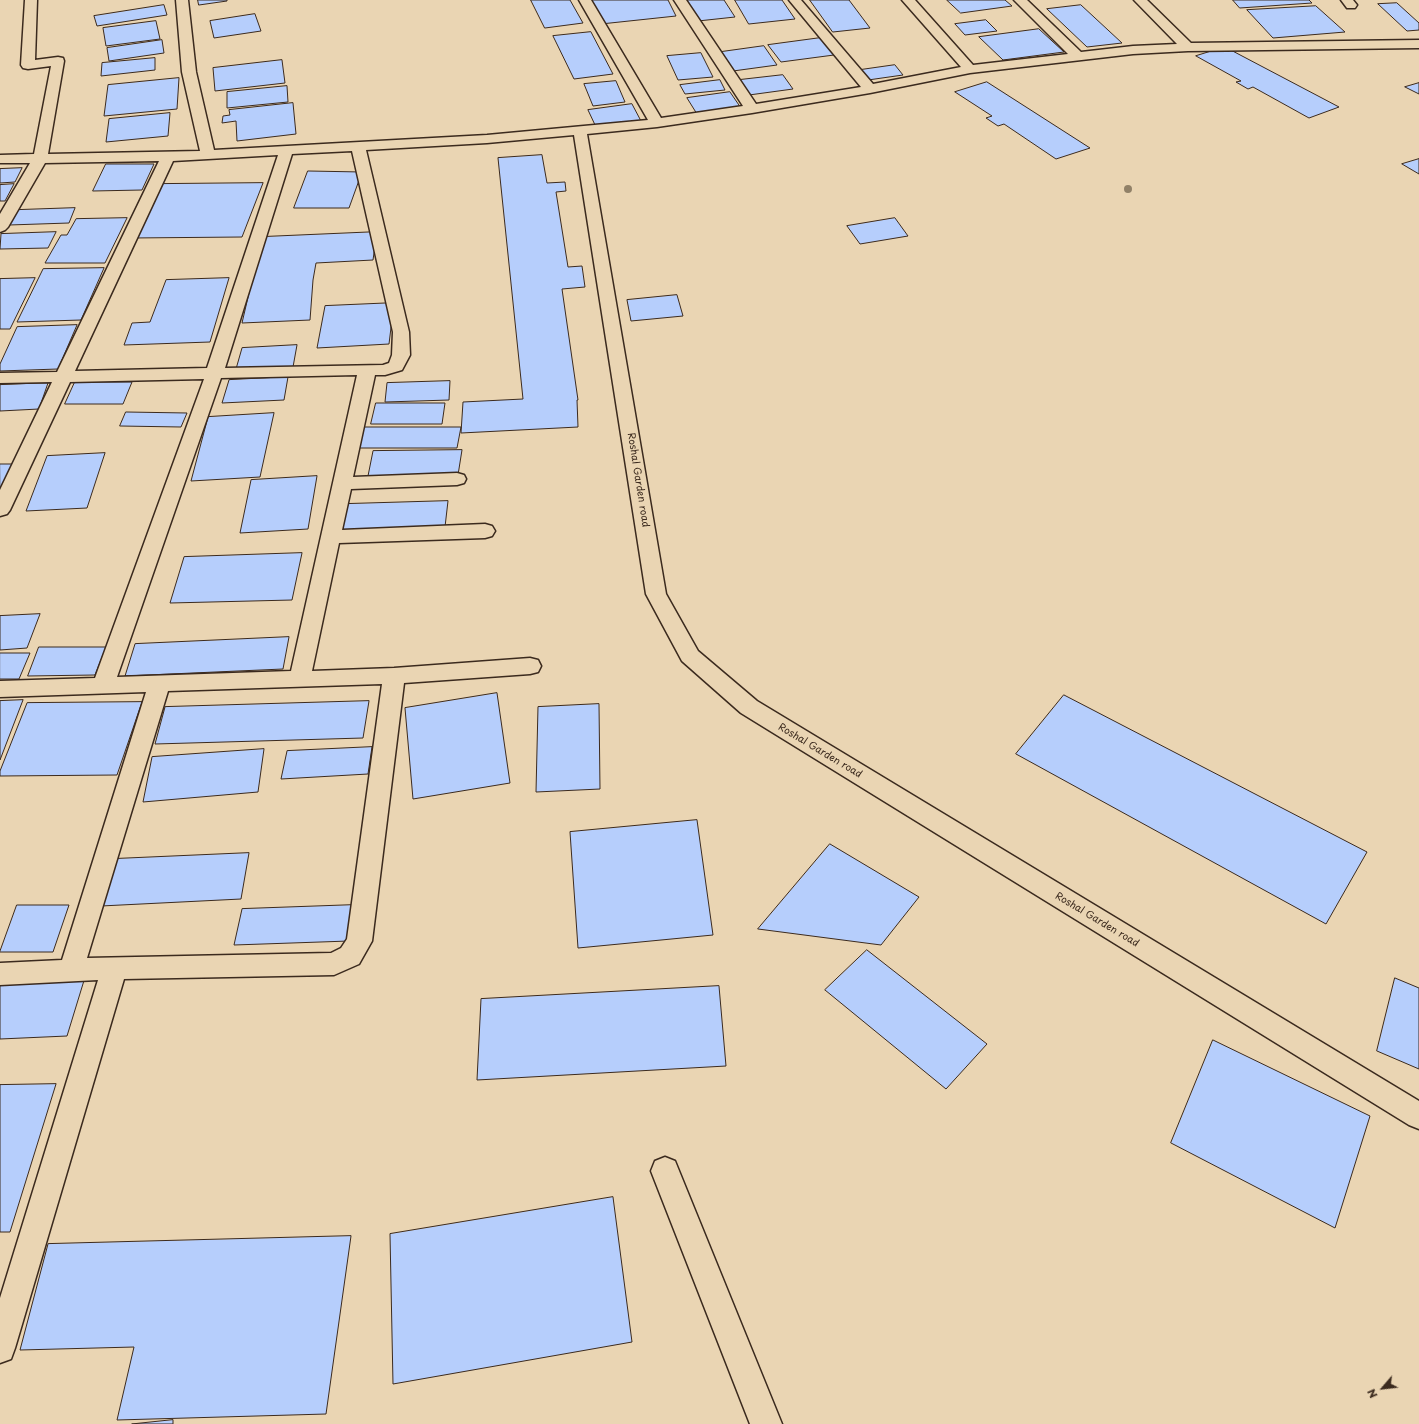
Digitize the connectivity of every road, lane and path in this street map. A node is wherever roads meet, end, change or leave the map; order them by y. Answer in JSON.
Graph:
{"nodes":[{"id":1,"x":31,"y":0,"type":"edge"},
{"id":2,"x":182,"y":0,"type":"edge"},
{"id":3,"x":585,"y":0,"type":"edge"},
{"id":4,"x":680,"y":0,"type":"edge"},
{"id":5,"x":795,"y":0,"type":"edge"},
{"id":6,"x":908,"y":0,"type":"edge"},
{"id":7,"x":1020,"y":0,"type":"edge"},
{"id":8,"x":1140,"y":0,"type":"edge"},
{"id":9,"x":1419,"y":44,"type":"edge"},
{"id":10,"x":1188,"y":47,"type":"junction"},
{"id":11,"x":1078,"y":56,"type":"junction"},
{"id":12,"x":970,"y":69,"type":"junction"},
{"id":13,"x":870,"y":89,"type":"junction"},
{"id":14,"x":752,"y":109,"type":"junction"},
{"id":15,"x":657,"y":122,"type":"junction"},
{"id":16,"x":580,"y":131,"type":"junction"},
{"id":17,"x":358,"y":147,"type":"junction"},
{"id":18,"x":286,"y":152,"type":"junction"},
{"id":19,"x":208,"y":155,"type":"junction"},
{"id":20,"x":168,"y":157,"type":"junction"},
{"id":21,"x":40,"y":158,"type":"junction"},
{"id":22,"x":0,"y":159,"type":"edge"},
{"id":23,"x":0,"y":227,"type":"edge"},
{"id":24,"x":367,"y":370,"type":"junction"},
{"id":25,"x":214,"y":374,"type":"junction"},
{"id":26,"x":62,"y":376,"type":"junction"},
{"id":27,"x":0,"y":378,"type":"edge"},
{"id":28,"x":457,"y":478,"type":"dead end"},
{"id":29,"x":342,"y":483,"type":"junction"},
{"id":30,"x":0,"y":510,"type":"edge"},
{"id":31,"x":485,"y":532,"type":"dead end"},
{"id":32,"x":330,"y":537,"type":"junction"},
{"id":33,"x":530,"y":666,"type":"dead end"},
{"id":34,"x":394,"y":676,"type":"junction"},
{"id":35,"x":300,"y":678,"type":"junction"},
{"id":36,"x":104,"y":684,"type":"junction"},
{"id":37,"x":159,"y":684,"type":"junction"},
{"id":38,"x":0,"y":689,"type":"edge"},
{"id":39,"x":114,"y":968,"type":"junction"},
{"id":40,"x":71,"y":970,"type":"junction"},
{"id":41,"x":0,"y":974,"type":"edge"},
{"id":42,"x":1419,"y":1116,"type":"edge"},
{"id":43,"x":665,"y":1171,"type":"dead end"},
{"id":44,"x":0,"y":1348,"type":"edge"},
{"id":45,"x":766,"y":1424,"type":"edge"}],
"edges":[{"from":1,"to":21,"type":"street"},
{"from":2,"to":19,"type":"street"},
{"from":3,"to":15,"type":"street"},
{"from":4,"to":14,"type":"street"},
{"from":5,"to":13,"type":"street"},
{"from":6,"to":12,"type":"street"},
{"from":7,"to":11,"type":"street"},
{"from":8,"to":10,"type":"street"},
{"from":9,"to":10,"type":"street"},
{"from":10,"to":11,"type":"street"},
{"from":11,"to":12,"type":"street"},
{"from":12,"to":13,"type":"street"},
{"from":13,"to":14,"type":"street"},
{"from":14,"to":15,"type":"street"},
{"from":15,"to":16,"type":"street"},
{"from":16,"to":17,"type":"street"},
{"from":16,"to":42,"type":"street","name":"Roshal Garden road"},
{"from":17,"to":18,"type":"street"},
{"from":17,"to":24,"type":"street"},
{"from":18,"to":19,"type":"street"},
{"from":18,"to":25,"type":"street"},
{"from":19,"to":20,"type":"street"},
{"from":20,"to":21,"type":"street"},
{"from":20,"to":26,"type":"street"},
{"from":21,"to":22,"type":"street"},
{"from":21,"to":23,"type":"street"},
{"from":24,"to":25,"type":"street"},
{"from":24,"to":29,"type":"street"},
{"from":25,"to":26,"type":"street"},
{"from":25,"to":36,"type":"street"},
{"from":26,"to":27,"type":"street"},
{"from":26,"to":30,"type":"street"},
{"from":28,"to":29,"type":"street"},
{"from":29,"to":32,"type":"street"},
{"from":31,"to":32,"type":"street"},
{"from":32,"to":35,"type":"street"},
{"from":33,"to":34,"type":"street"},
{"from":34,"to":35,"type":"street"},
{"from":34,"to":39,"type":"street"},
{"from":35,"to":37,"type":"street"},
{"from":36,"to":37,"type":"street"},
{"from":36,"to":38,"type":"street"},
{"from":37,"to":40,"type":"street"},
{"from":39,"to":40,"type":"street"},
{"from":39,"to":44,"type":"street"},
{"from":40,"to":41,"type":"street"},
{"from":43,"to":45,"type":"street"}]}
